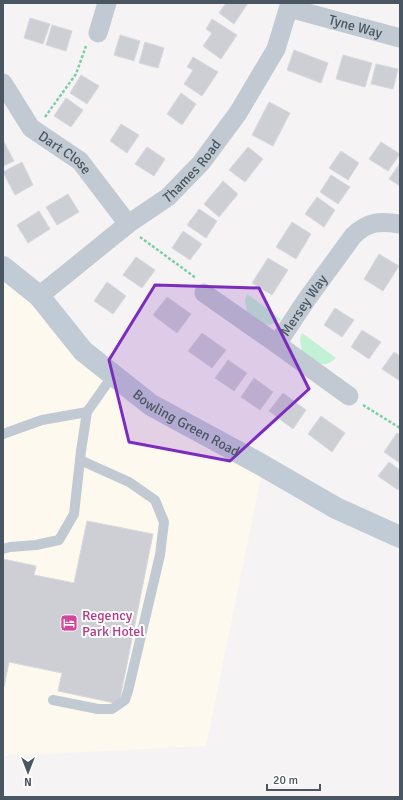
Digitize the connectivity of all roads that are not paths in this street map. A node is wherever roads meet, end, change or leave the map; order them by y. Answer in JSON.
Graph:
{"nodes":[{"id":1,"x":107,"y":3,"type":"edge"},
{"id":2,"x":289,"y":5,"type":"edge"},
{"id":3,"x":98,"y":33,"type":"road end"},
{"id":4,"x":400,"y":38,"type":"edge"},
{"id":5,"x":3,"y":83,"type":"edge"},
{"id":6,"x":128,"y":224,"type":"junction"},
{"id":7,"x":400,"y":224,"type":"edge"},
{"id":8,"x":3,"y":267,"type":"edge"},
{"id":9,"x":204,"y":293,"type":"road end"},
{"id":10,"x":39,"y":296,"type":"junction"},
{"id":11,"x":277,"y":344,"type":"junction"},
{"id":12,"x":113,"y":375,"type":"junction"},
{"id":13,"x":349,"y":396,"type":"road end"},
{"id":14,"x":87,"y":412,"type":"junction"},
{"id":15,"x":3,"y":434,"type":"edge"},
{"id":16,"x":80,"y":460,"type":"junction"},
{"id":17,"x":400,"y":537,"type":"edge"},
{"id":18,"x":3,"y":549,"type":"edge"},
{"id":19,"x":53,"y":700,"type":"dead end"}],
"edges":[{"from":1,"to":3,"type":"street"},
{"from":2,"to":4,"type":"street","name":"Tyne Way"},
{"from":2,"to":6,"type":"street","name":"Thames Road"},
{"from":5,"to":6,"type":"street","name":"Dart Close"},
{"from":6,"to":10,"type":"street","name":"Thames Road"},
{"from":7,"to":11,"type":"street","name":"Mersey Way"},
{"from":8,"to":10,"type":"street","name":"Bowling Green Road"},
{"from":9,"to":11,"type":"street","name":"Mersey Way"},
{"from":10,"to":12,"type":"street","name":"Bowling Green Road"},
{"from":11,"to":13,"type":"street"},
{"from":12,"to":14,"type":"lane"},
{"from":12,"to":17,"type":"street","name":"Bowling Green Road"},
{"from":14,"to":15,"type":"lane"},
{"from":14,"to":16,"type":"lane"},
{"from":16,"to":18,"type":"lane"},
{"from":16,"to":19,"type":"lane"}]}
